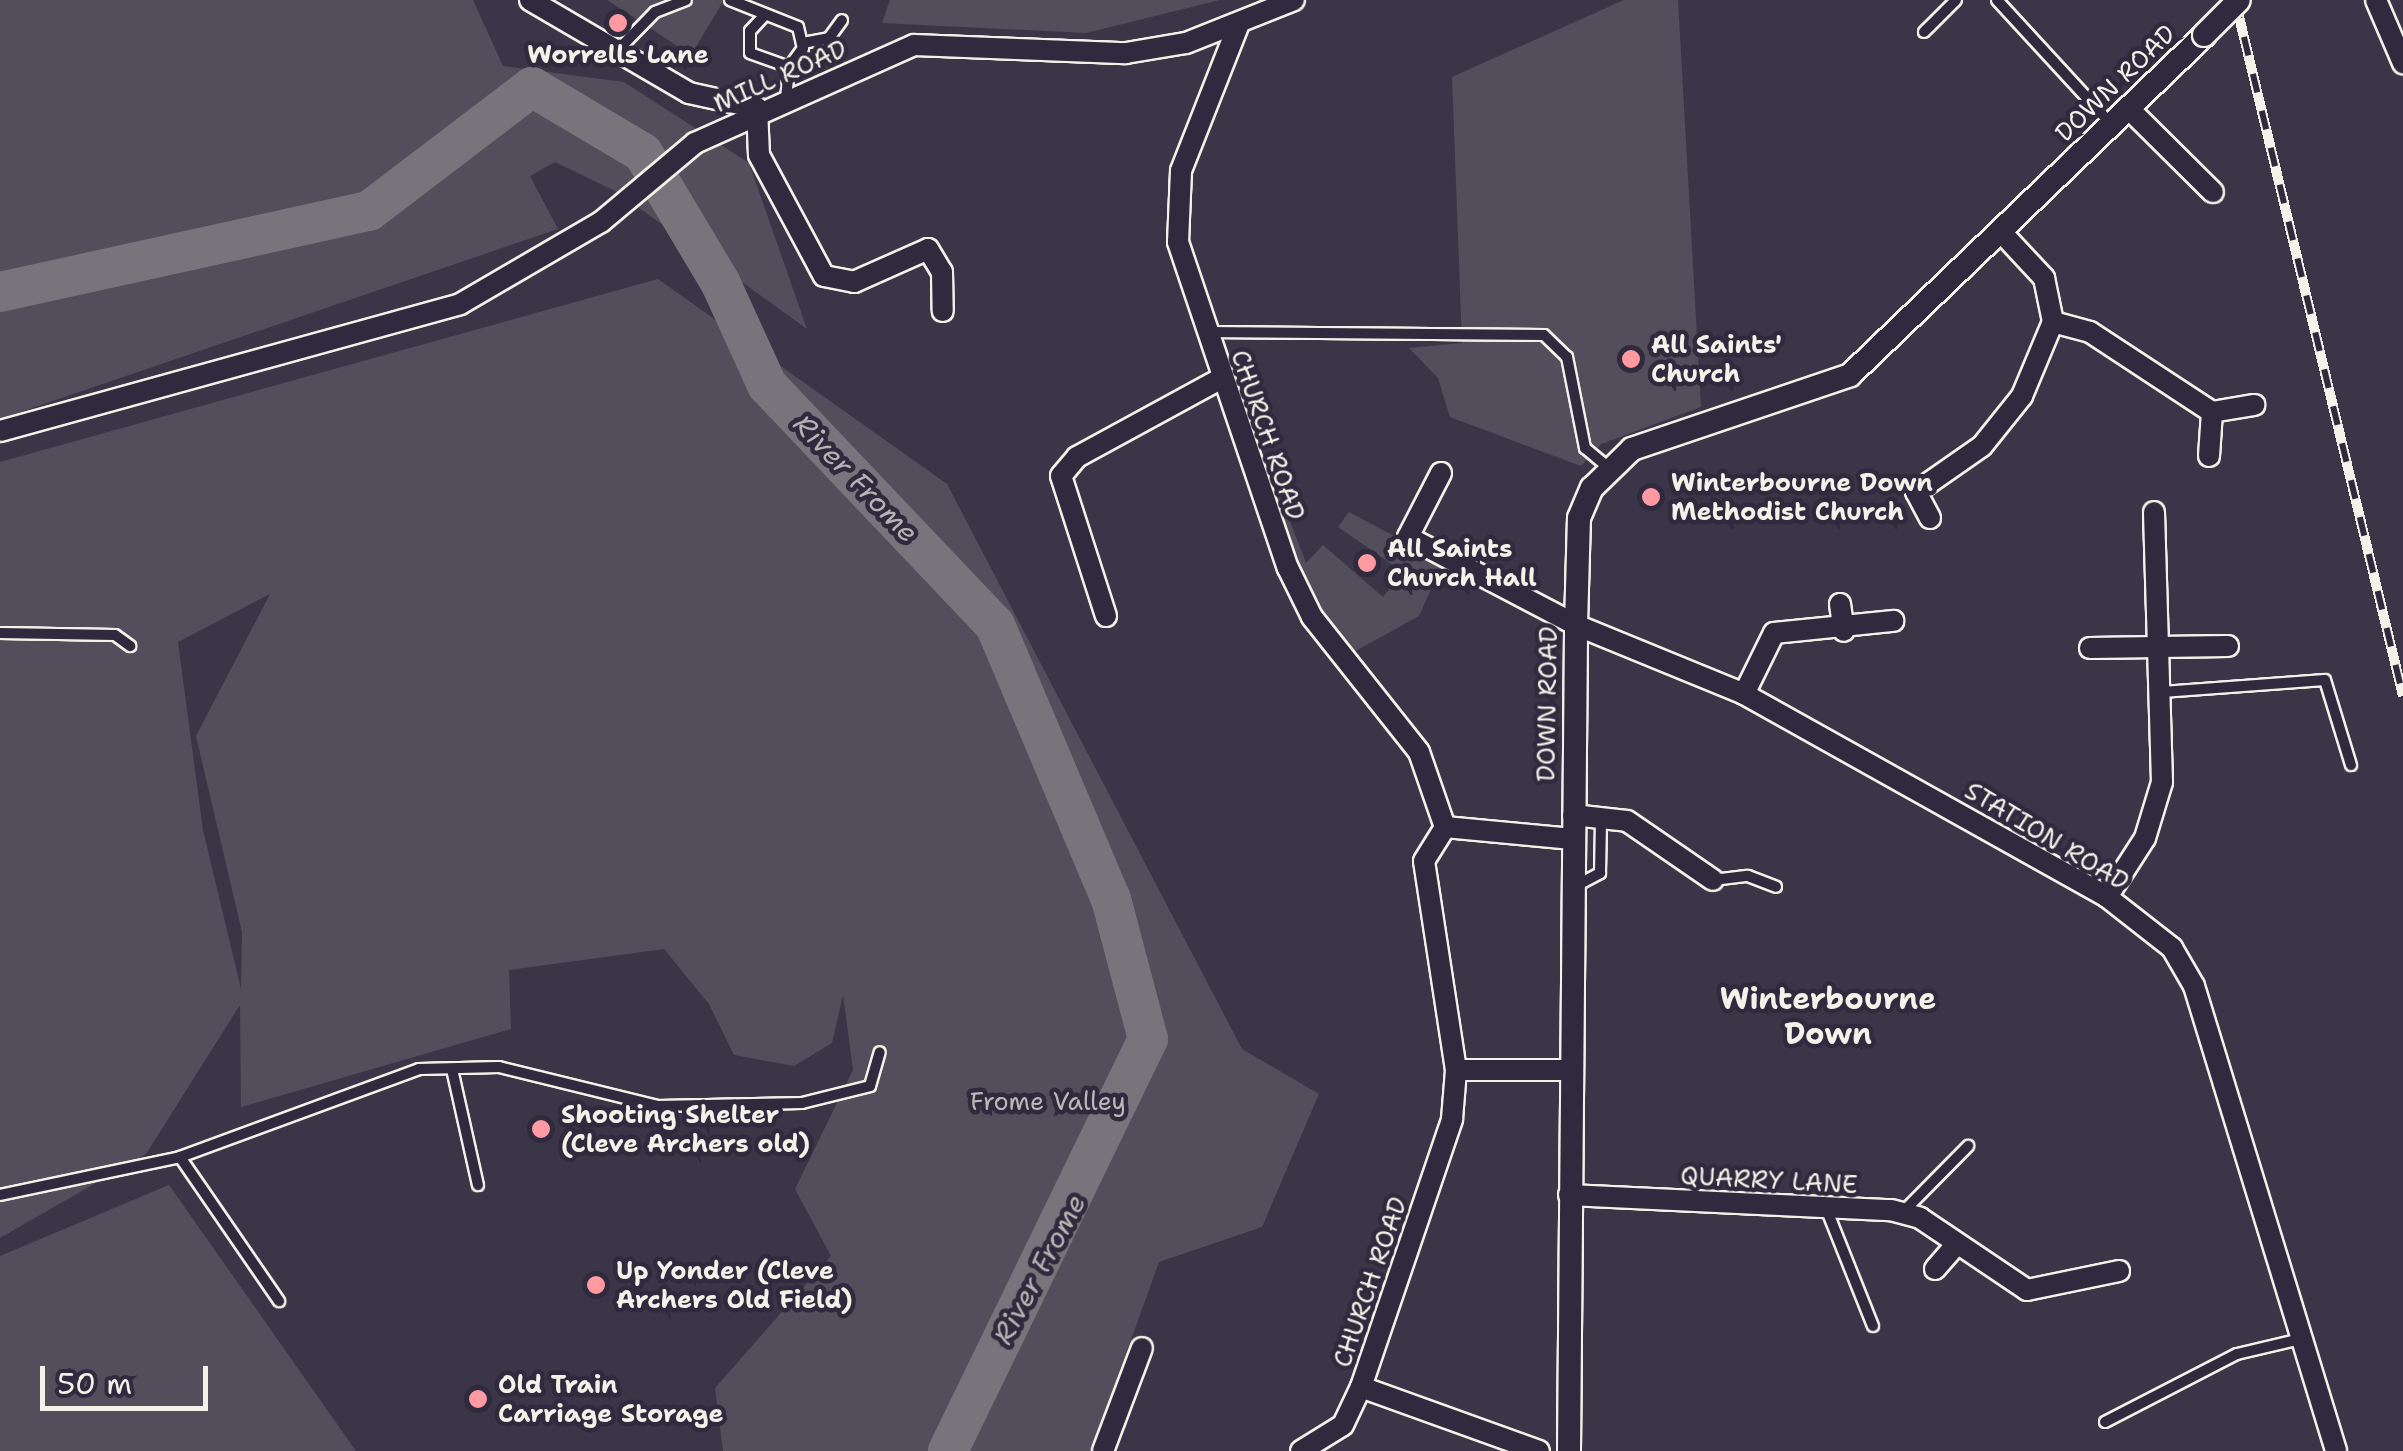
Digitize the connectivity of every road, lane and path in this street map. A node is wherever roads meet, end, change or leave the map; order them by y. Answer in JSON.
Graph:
{"nodes":[{"id":1,"x":530,"y":0,"type":"edge"},
{"id":2,"x":686,"y":0,"type":"edge"},
{"id":3,"x":730,"y":0,"type":"edge"},
{"id":4,"x":1294,"y":0,"type":"edge"},
{"id":5,"x":1956,"y":0,"type":"edge"},
{"id":6,"x":1997,"y":0,"type":"edge"},
{"id":7,"x":2239,"y":0,"type":"edge"},
{"id":8,"x":2376,"y":0,"type":"edge"},
{"id":9,"x":765,"y":16,"type":"junction"},
{"id":10,"x":842,"y":20,"type":"dead end"},
{"id":11,"x":1238,"y":26,"type":"junction"},
{"id":12,"x":1924,"y":32,"type":"dead end"},
{"id":13,"x":803,"y":43,"type":"junction"},
{"id":14,"x":617,"y":51,"type":"junction"},
{"id":15,"x":2403,"y":64,"type":"edge"},
{"id":16,"x":789,"y":67,"type":"junction"},
{"id":17,"x":786,"y":102,"type":"junction"},
{"id":18,"x":757,"y":108,"type":"junction"},
{"id":19,"x":2120,"y":117,"type":"junction"},
{"id":20,"x":2213,"y":192,"type":"dead end"},
{"id":21,"x":2002,"y":232,"type":"junction"},
{"id":22,"x":942,"y":310,"type":"dead end"},
{"id":23,"x":2053,"y":322,"type":"junction"},
{"id":24,"x":1205,"y":332,"type":"junction"},
{"id":25,"x":1222,"y":378,"type":"junction"},
{"id":26,"x":2254,"y":405,"type":"dead end"},
{"id":27,"x":2212,"y":412,"type":"junction"},
{"id":28,"x":0,"y":431,"type":"edge"},
{"id":29,"x":2209,"y":456,"type":"dead end"},
{"id":30,"x":1609,"y":468,"type":"junction"},
{"id":31,"x":1441,"y":473,"type":"dead end"},
{"id":32,"x":2154,"y":512,"type":"dead end"},
{"id":33,"x":1930,"y":518,"type":"dead end"},
{"id":34,"x":1840,"y":604,"type":"dead end"},
{"id":35,"x":1106,"y":616,"type":"dead end"},
{"id":36,"x":1893,"y":621,"type":"dead end"},
{"id":37,"x":1576,"y":626,"type":"junction"},
{"id":38,"x":1844,"y":631,"type":"junction"},
{"id":39,"x":0,"y":633,"type":"edge"},
{"id":40,"x":130,"y":646,"type":"dead end"},
{"id":41,"x":2228,"y":646,"type":"dead end"},
{"id":42,"x":2090,"y":648,"type":"dead end"},
{"id":43,"x":2161,"y":648,"type":"junction"},
{"id":44,"x":2162,"y":692,"type":"junction"},
{"id":45,"x":1744,"y":694,"type":"junction"},
{"id":46,"x":2351,"y":766,"type":"dead end"},
{"id":47,"x":1601,"y":818,"type":"junction"},
{"id":48,"x":1446,"y":827,"type":"junction"},
{"id":49,"x":1572,"y":827,"type":"junction"},
{"id":50,"x":1713,"y":880,"type":"joint"},
{"id":51,"x":1776,"y":887,"type":"dead end"},
{"id":52,"x":1572,"y":888,"type":"junction"},
{"id":53,"x":2107,"y":897,"type":"junction"},
{"id":54,"x":880,"y":1052,"type":"dead end"},
{"id":55,"x":452,"y":1069,"type":"junction"},
{"id":56,"x":1456,"y":1070,"type":"junction"},
{"id":57,"x":1569,"y":1070,"type":"junction"},
{"id":58,"x":1968,"y":1146,"type":"dead end"},
{"id":59,"x":180,"y":1157,"type":"junction"},
{"id":60,"x":478,"y":1185,"type":"dead end"},
{"id":61,"x":0,"y":1196,"type":"edge"},
{"id":62,"x":1569,"y":1196,"type":"junction"},
{"id":63,"x":1826,"y":1207,"type":"junction"},
{"id":64,"x":1902,"y":1213,"type":"junction"},
{"id":65,"x":1956,"y":1244,"type":"junction"},
{"id":66,"x":1935,"y":1269,"type":"dead end"},
{"id":67,"x":2119,"y":1270,"type":"dead end"},
{"id":68,"x":279,"y":1301,"type":"dead end"},
{"id":69,"x":1873,"y":1326,"type":"dead end"},
{"id":70,"x":2302,"y":1339,"type":"junction"},
{"id":71,"x":1142,"y":1348,"type":"dead end"},
{"id":72,"x":1361,"y":1386,"type":"junction"},
{"id":73,"x":2105,"y":1422,"type":"dead end"},
{"id":74,"x":1104,"y":1451,"type":"edge"},
{"id":75,"x":1301,"y":1451,"type":"edge"},
{"id":76,"x":1539,"y":1451,"type":"edge"},
{"id":77,"x":1569,"y":1451,"type":"edge"},
{"id":78,"x":2336,"y":1451,"type":"edge"}],
"edges":[{"from":1,"to":14,"type":"street"},
{"from":2,"to":14,"type":"lane"},
{"from":3,"to":9,"type":"lane"},
{"from":4,"to":11,"type":"street","name":"MILL ROAD"},
{"from":5,"to":12,"type":"lane"},
{"from":6,"to":19,"type":"lane"},
{"from":7,"to":19,"type":"street","name":"DOWN ROAD","bridge":true},
{"from":8,"to":15,"type":"street"},
{"from":9,"to":13,"type":"lane"},
{"from":9,"to":16,"type":"lane"},
{"from":10,"to":13,"type":"lane"},
{"from":11,"to":17,"type":"street","name":"MILL ROAD"},
{"from":11,"to":24,"type":"street","name":"CHURCH ROAD"},
{"from":13,"to":16,"type":"lane"},
{"from":14,"to":18,"type":"street"},
{"from":16,"to":17,"type":"lane"},
{"from":17,"to":18,"type":"street","name":"MILL ROAD"},
{"from":18,"to":22,"type":"street"},
{"from":18,"to":28,"type":"street","name":"MILL ROAD"},
{"from":19,"to":20,"type":"street"},
{"from":19,"to":21,"type":"street","name":"DOWN ROAD"},
{"from":21,"to":23,"type":"street"},
{"from":21,"to":30,"type":"street","name":"DOWN ROAD"},
{"from":23,"to":27,"type":"street"},
{"from":23,"to":33,"type":"street"},
{"from":24,"to":25,"type":"street","name":"CHURCH ROAD"},
{"from":24,"to":30,"type":"lane"},
{"from":25,"to":35,"type":"street"},
{"from":25,"to":48,"type":"street","name":"CHURCH ROAD"},
{"from":26,"to":27,"type":"street"},
{"from":27,"to":29,"type":"street"},
{"from":30,"to":37,"type":"street","name":"DOWN ROAD"},
{"from":31,"to":37,"type":"street","name":"STATION ROAD"},
{"from":32,"to":43,"type":"street"},
{"from":34,"to":38,"type":"street"},
{"from":36,"to":38,"type":"street"},
{"from":37,"to":45,"type":"street","name":"STATION ROAD"},
{"from":37,"to":49,"type":"street","name":"DOWN ROAD"},
{"from":38,"to":45,"type":"street"},
{"from":39,"to":40,"type":"lane"},
{"from":41,"to":43,"type":"street"},
{"from":42,"to":43,"type":"street"},
{"from":43,"to":44,"type":"street"},
{"from":44,"to":46,"type":"lane"},
{"from":44,"to":53,"type":"street"},
{"from":45,"to":53,"type":"street","name":"STATION ROAD"},
{"from":47,"to":49,"type":"street"},
{"from":47,"to":50,"type":"street"},
{"from":47,"to":52,"type":"lane"},
{"from":48,"to":49,"type":"street"},
{"from":48,"to":56,"type":"street","name":"CHURCH ROAD"},
{"from":49,"to":52,"type":"street","name":"DOWN ROAD"},
{"from":50,"to":51,"type":"lane"},
{"from":52,"to":57,"type":"street","name":"DOWN ROAD"},
{"from":53,"to":70,"type":"street","name":"STATION ROAD"},
{"from":54,"to":55,"type":"lane"},
{"from":55,"to":59,"type":"lane"},
{"from":55,"to":60,"type":"lane"},
{"from":56,"to":57,"type":"street"},
{"from":56,"to":72,"type":"street","name":"CHURCH ROAD"},
{"from":57,"to":62,"type":"street","name":"DOWN ROAD"},
{"from":58,"to":64,"type":"lane"},
{"from":59,"to":61,"type":"lane"},
{"from":59,"to":68,"type":"lane"},
{"from":62,"to":63,"type":"street","name":"QUARRY LANE"},
{"from":62,"to":77,"type":"street","name":"DOWN ROAD"},
{"from":63,"to":64,"type":"street","name":"QUARRY LANE"},
{"from":63,"to":69,"type":"lane"},
{"from":64,"to":65,"type":"street","name":"QUARRY LANE"},
{"from":65,"to":66,"type":"street"},
{"from":65,"to":67,"type":"street","name":"QUARRY LANE"},
{"from":70,"to":73,"type":"lane"},
{"from":70,"to":78,"type":"street","name":"STATION ROAD"},
{"from":71,"to":74,"type":"street"},
{"from":72,"to":75,"type":"street"},
{"from":72,"to":76,"type":"street","name":"CHURCH ROAD"}]}
